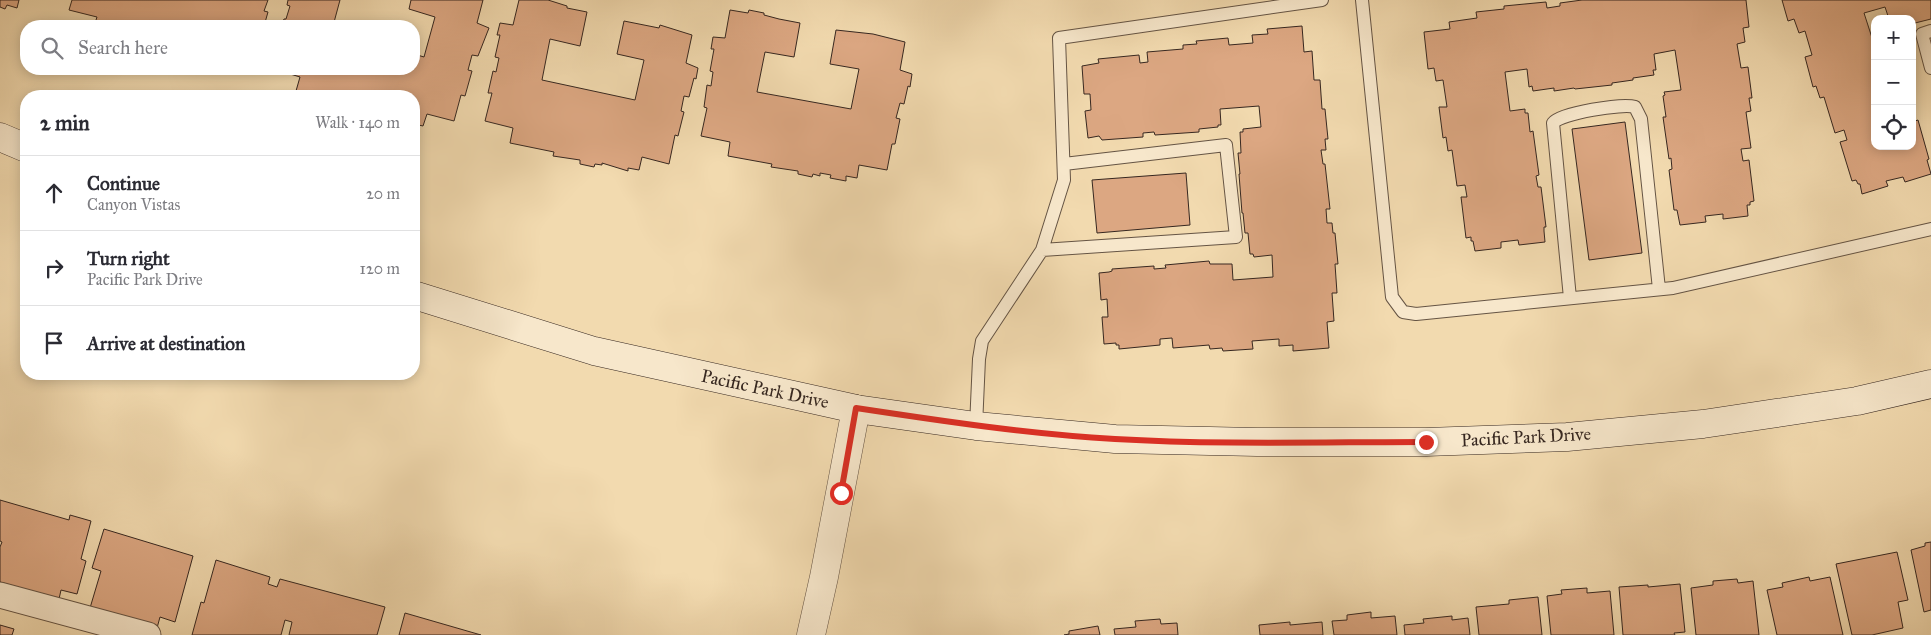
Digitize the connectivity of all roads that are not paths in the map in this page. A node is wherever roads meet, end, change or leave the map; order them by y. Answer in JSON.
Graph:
{"nodes":[{"id":1,"x":1322,"y":0,"type":"edge"},
{"id":2,"x":1362,"y":0,"type":"edge"},
{"id":3,"x":1931,"y":31,"type":"edge"},
{"id":4,"x":1931,"y":68,"type":"edge"},
{"id":5,"x":0,"y":137,"type":"edge"},
{"id":6,"x":20,"y":145,"type":"edge"},
{"id":7,"x":1064,"y":164,"type":"junction"},
{"id":8,"x":1931,"y":229,"type":"edge"},
{"id":9,"x":1042,"y":250,"type":"junction"},
{"id":10,"x":1659,"y":289,"type":"junction"},
{"id":11,"x":420,"y":297,"type":"edge"},
{"id":12,"x":1570,"y":298,"type":"junction"},
{"id":13,"x":1931,"y":384,"type":"edge"},
{"id":14,"x":856,"y":408,"type":"junction"},
{"id":15,"x":976,"y":426,"type":"junction"},
{"id":16,"x":0,"y":595,"type":"edge"},
{"id":17,"x":148,"y":635,"type":"edge"},
{"id":18,"x":811,"y":635,"type":"edge"}],
"edges":[{"from":1,"to":7,"type":"lane"},
{"from":2,"to":12,"type":"lane"},
{"from":3,"to":4,"type":"lane"},
{"from":5,"to":6,"type":"main road"},
{"from":7,"to":9,"type":"lane"},
{"from":7,"to":9,"type":"lane"},
{"from":8,"to":10,"type":"lane"},
{"from":9,"to":15,"type":"lane"},
{"from":10,"to":12,"type":"lane"},
{"from":10,"to":12,"type":"lane"},
{"from":11,"to":14,"type":"main road","name":"Pacific Park Drive"},
{"from":13,"to":15,"type":"main road","name":"Pacific Park Drive"},
{"from":14,"to":15,"type":"main road","name":"Pacific Park Drive"},
{"from":14,"to":18,"type":"main road"},
{"from":16,"to":17,"type":"street"}]}
